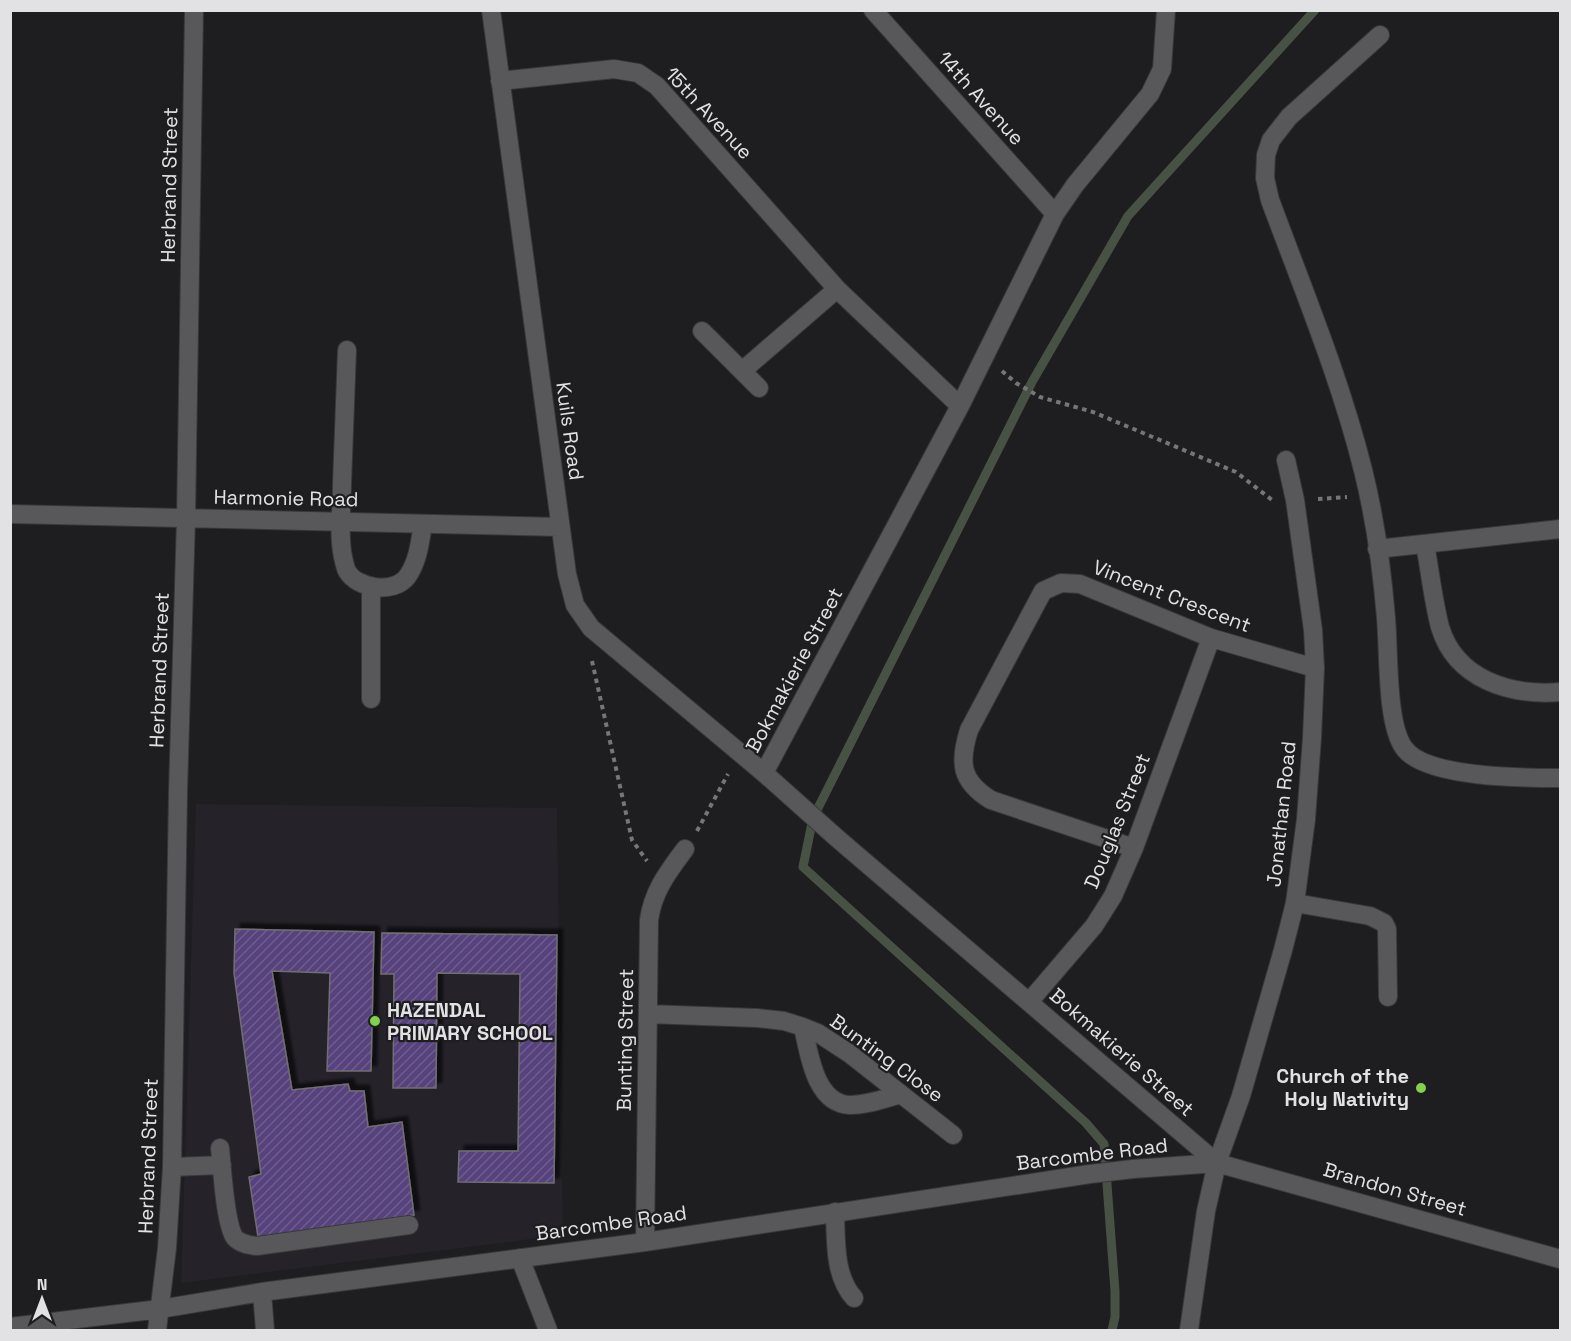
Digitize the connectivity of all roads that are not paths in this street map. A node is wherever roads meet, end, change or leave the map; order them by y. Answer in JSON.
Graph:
{"nodes":[{"id":1,"x":194,"y":10,"type":"edge"},
{"id":2,"x":490,"y":10,"type":"edge"},
{"id":3,"x":873,"y":10,"type":"edge"},
{"id":4,"x":1166,"y":10,"type":"edge"},
{"id":5,"x":1380,"y":35,"type":"dead end"},
{"id":6,"x":500,"y":81,"type":"junction"},
{"id":7,"x":1055,"y":214,"type":"junction"},
{"id":8,"x":837,"y":289,"type":"junction"},
{"id":9,"x":702,"y":331,"type":"dead end"},
{"id":10,"x":347,"y":350,"type":"dead end"},
{"id":11,"x":742,"y":371,"type":"junction"},
{"id":12,"x":759,"y":388,"type":"dead end"},
{"id":13,"x":960,"y":406,"type":"junction"},
{"id":14,"x":1286,"y":460,"type":"dead end"},
{"id":15,"x":10,"y":514,"type":"edge"},
{"id":16,"x":186,"y":518,"type":"junction"},
{"id":17,"x":341,"y":522,"type":"junction"},
{"id":18,"x":423,"y":524,"type":"junction"},
{"id":19,"x":560,"y":527,"type":"junction"},
{"id":20,"x":1560,"y":529,"type":"edge"},
{"id":21,"x":1425,"y":544,"type":"junction"},
{"id":22,"x":1377,"y":549,"type":"junction"},
{"id":23,"x":371,"y":586,"type":"junction"},
{"id":24,"x":1211,"y":638,"type":"junction"},
{"id":25,"x":1315,"y":668,"type":"junction"},
{"id":26,"x":1560,"y":692,"type":"edge"},
{"id":27,"x":371,"y":699,"type":"dead end"},
{"id":28,"x":765,"y":773,"type":"junction"},
{"id":29,"x":1560,"y":778,"type":"edge"},
{"id":30,"x":1134,"y":848,"type":"junction"},
{"id":31,"x":685,"y":849,"type":"road end"},
{"id":32,"x":1295,"y":903,"type":"junction"},
{"id":33,"x":1388,"y":998,"type":"dead end"},
{"id":34,"x":1029,"y":1002,"type":"junction"},
{"id":35,"x":648,"y":1014,"type":"junction"},
{"id":36,"x":803,"y":1027,"type":"junction"},
{"id":37,"x":901,"y":1094,"type":"junction"},
{"id":38,"x":953,"y":1136,"type":"dead end"},
{"id":39,"x":1217,"y":1163,"type":"junction"},
{"id":40,"x":172,"y":1167,"type":"junction"},
{"id":41,"x":835,"y":1212,"type":"junction"},
{"id":42,"x":409,"y":1225,"type":"dead end"},
{"id":43,"x":645,"y":1242,"type":"junction"},
{"id":44,"x":520,"y":1258,"type":"junction"},
{"id":45,"x":1560,"y":1259,"type":"edge"},
{"id":46,"x":262,"y":1292,"type":"junction"},
{"id":47,"x":854,"y":1298,"type":"dead end"},
{"id":48,"x":160,"y":1310,"type":"junction"},
{"id":49,"x":10,"y":1327,"type":"edge"},
{"id":50,"x":157,"y":1330,"type":"edge"},
{"id":51,"x":265,"y":1330,"type":"edge"},
{"id":52,"x":548,"y":1330,"type":"edge"},
{"id":53,"x":1189,"y":1330,"type":"edge"}],
"edges":[{"from":1,"to":16,"type":"street","name":"Herbrand Street"},
{"from":2,"to":6,"type":"street","name":"Kuils Road"},
{"from":3,"to":7,"type":"street","name":"14th Avenue"},
{"from":4,"to":7,"type":"street","name":"Bokmakierie Street"},
{"from":5,"to":22,"type":"street"},
{"from":6,"to":8,"type":"street","name":"15th Avenue"},
{"from":6,"to":19,"type":"street","name":"Kuils Road"},
{"from":7,"to":13,"type":"street","name":"Bokmakierie Street"},
{"from":8,"to":11,"type":"street"},
{"from":8,"to":13,"type":"street","name":"15th Avenue"},
{"from":9,"to":11,"type":"street"},
{"from":10,"to":17,"type":"street"},
{"from":11,"to":12,"type":"street"},
{"from":13,"to":28,"type":"street","name":"Bokmakierie Street"},
{"from":14,"to":25,"type":"street","name":"Jonathan Road"},
{"from":15,"to":16,"type":"street","name":"Harmonie Road"},
{"from":16,"to":17,"type":"street","name":"Harmonie Road"},
{"from":16,"to":40,"type":"street","name":"Herbrand Street"},
{"from":17,"to":18,"type":"street","name":"Harmonie Road"},
{"from":17,"to":23,"type":"street"},
{"from":18,"to":19,"type":"street","name":"Harmonie Road"},
{"from":18,"to":23,"type":"street"},
{"from":19,"to":28,"type":"street","name":"Kuils Road"},
{"from":20,"to":21,"type":"street"},
{"from":21,"to":22,"type":"street"},
{"from":21,"to":26,"type":"street"},
{"from":22,"to":29,"type":"street"},
{"from":23,"to":27,"type":"street"},
{"from":24,"to":25,"type":"street","name":"Vincent Crescent"},
{"from":24,"to":30,"type":"street","name":"Douglas Street"},
{"from":24,"to":30,"type":"street","name":"Vincent Crescent"},
{"from":25,"to":32,"type":"street","name":"Jonathan Road"},
{"from":28,"to":34,"type":"street","name":"Bokmakierie Street"},
{"from":30,"to":34,"type":"street","name":"Douglas Street"},
{"from":31,"to":35,"type":"street","name":"Bunting Street"},
{"from":32,"to":33,"type":"street"},
{"from":32,"to":39,"type":"street","name":"Jonathan Road"},
{"from":34,"to":39,"type":"street","name":"Bokmakierie Street"},
{"from":35,"to":36,"type":"street","name":"Bunting Close"},
{"from":35,"to":43,"type":"street","name":"Bunting Street"},
{"from":36,"to":37,"type":"street","name":"Bunting Close"},
{"from":36,"to":37,"type":"street"},
{"from":37,"to":38,"type":"street","name":"Bunting Close"},
{"from":39,"to":41,"type":"street","name":"Barcombe Road"},
{"from":39,"to":45,"type":"street","name":"Brandon Street"},
{"from":39,"to":53,"type":"street"},
{"from":40,"to":42,"type":"street"},
{"from":40,"to":48,"type":"street","name":"Herbrand Street"},
{"from":41,"to":43,"type":"street","name":"Barcombe Road"},
{"from":41,"to":47,"type":"street"},
{"from":43,"to":44,"type":"street","name":"Barcombe Road"},
{"from":44,"to":46,"type":"street","name":"Barcombe Road"},
{"from":44,"to":52,"type":"street"},
{"from":46,"to":48,"type":"street","name":"Barcombe Road"},
{"from":46,"to":51,"type":"street"},
{"from":48,"to":49,"type":"street","name":"Barcombe Road"},
{"from":48,"to":50,"type":"street","name":"Herbrand Street"}]}
